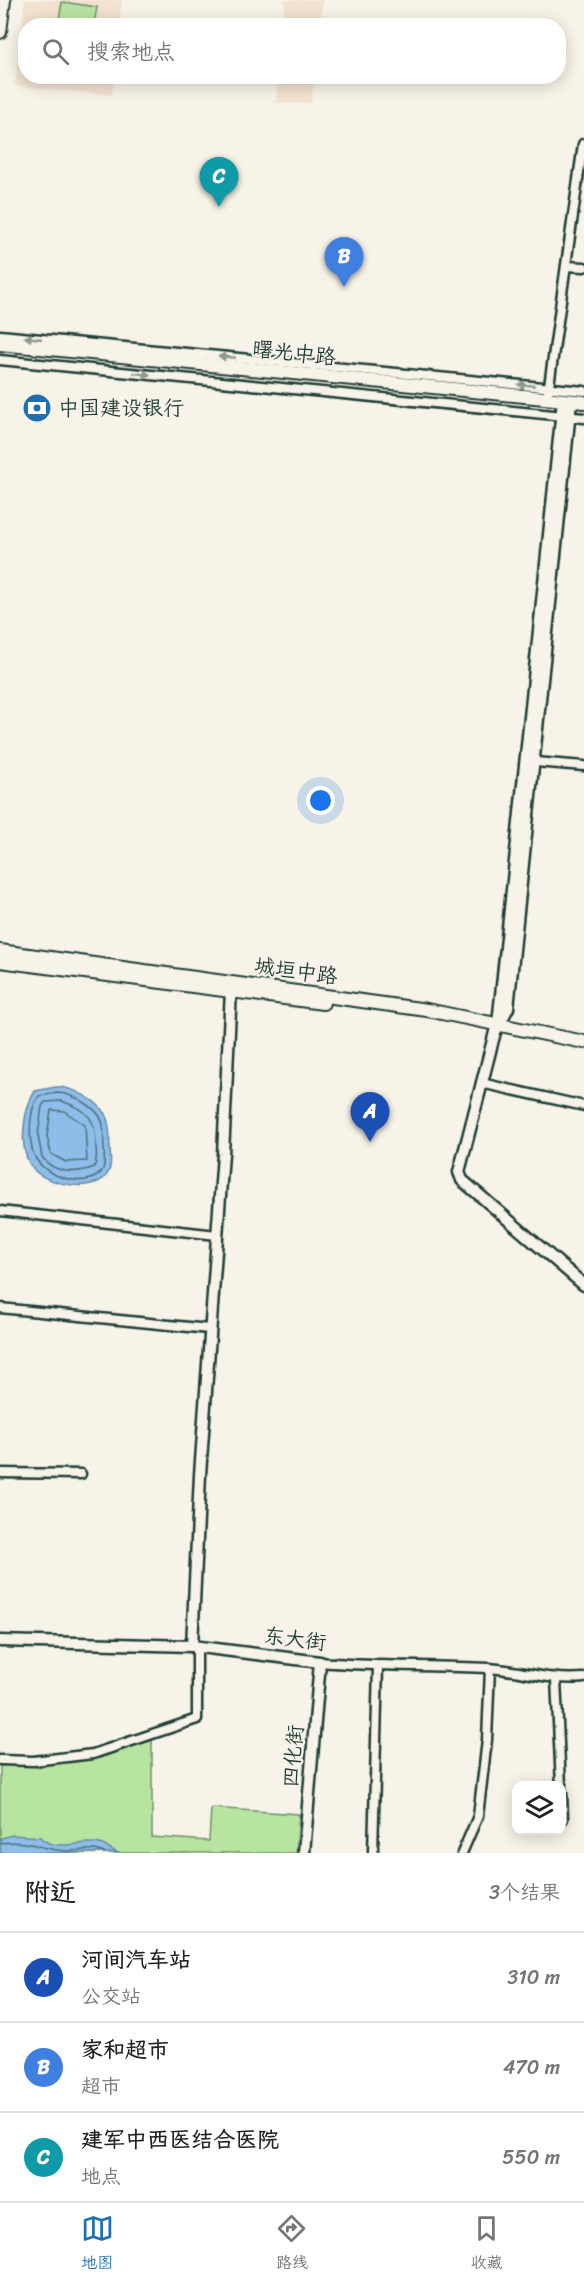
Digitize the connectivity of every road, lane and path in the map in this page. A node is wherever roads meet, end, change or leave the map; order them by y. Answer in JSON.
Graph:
{"nodes":[{"id":1,"x":4,"y":0,"type":"edge"},
{"id":2,"x":0,"y":32,"type":"edge"},
{"id":3,"x":583,"y":144,"type":"edge"},
{"id":4,"x":582,"y":171,"type":"edge"},
{"id":5,"x":566,"y":266,"type":"junction"},
{"id":6,"x":584,"y":267,"type":"edge"},
{"id":7,"x":0,"y":335,"type":"edge"},
{"id":8,"x":0,"y":345,"type":"edge"},
{"id":9,"x":0,"y":352,"type":"edge"},
{"id":10,"x":0,"y":360,"type":"edge"},
{"id":11,"x":584,"y":391,"type":"edge"},
{"id":12,"x":548,"y":393,"type":"junction"},
{"id":13,"x":569,"y":407,"type":"edge"},
{"id":14,"x":584,"y":410,"type":"edge"},
{"id":15,"x":584,"y":418,"type":"edge"},
{"id":16,"x":535,"y":762,"type":"junction"},
{"id":17,"x":584,"y":766,"type":"edge"},
{"id":18,"x":0,"y":951,"type":"edge"},
{"id":19,"x":0,"y":961,"type":"edge"},
{"id":20,"x":231,"y":990,"type":"junction"},
{"id":21,"x":496,"y":1028,"type":"junction"},
{"id":22,"x":584,"y":1042,"type":"edge"},
{"id":23,"x":584,"y":1050,"type":"edge"},
{"id":24,"x":481,"y":1083,"type":"junction"},
{"id":25,"x":584,"y":1106,"type":"edge"},
{"id":26,"x":0,"y":1211,"type":"edge"},
{"id":27,"x":217,"y":1235,"type":"junction"},
{"id":28,"x":584,"y":1286,"type":"edge"},
{"id":29,"x":0,"y":1308,"type":"edge"},
{"id":30,"x":209,"y":1329,"type":"junction"},
{"id":31,"x":0,"y":1473,"type":"edge"},
{"id":32,"x":81,"y":1474,"type":"dead end"},
{"id":33,"x":0,"y":1641,"type":"edge"},
{"id":34,"x":194,"y":1646,"type":"junction"},
{"id":35,"x":320,"y":1662,"type":"junction"},
{"id":36,"x":378,"y":1666,"type":"junction"},
{"id":37,"x":490,"y":1668,"type":"junction"},
{"id":38,"x":584,"y":1678,"type":"edge"},
{"id":39,"x":556,"y":1679,"type":"junction"},
{"id":40,"x":0,"y":1760,"type":"edge"},
{"id":41,"x":561,"y":1781,"type":"edge"},
{"id":42,"x":304,"y":1853,"type":"edge"},
{"id":43,"x":373,"y":1853,"type":"edge"},
{"id":44,"x":462,"y":1853,"type":"edge"}],
"edges":[{"from":1,"to":2,"type":"main road"},
{"from":3,"to":4,"type":"street"},
{"from":4,"to":5,"type":"street"},
{"from":5,"to":6,"type":"street"},
{"from":5,"to":12,"type":"street"},
{"from":12,"to":7,"type":"street","one_way":true},
{"from":8,"to":12,"type":"main road","name":"曙光中路"},
{"from":9,"to":13,"type":"main road","name":"曙光中路"},
{"from":10,"to":13,"type":"street","one_way":true},
{"from":11,"to":12,"type":"street"},
{"from":12,"to":13,"type":"main road","name":"曙光中路"},
{"from":13,"to":14,"type":"main road","name":"曙光中路"},
{"from":13,"to":15,"type":"street"},
{"from":13,"to":16,"type":"street"},
{"from":13,"to":21,"type":"street"},
{"from":16,"to":17,"type":"street"},
{"from":16,"to":21,"type":"street"},
{"from":18,"to":21,"type":"main road","name":"城垣中路"},
{"from":19,"to":20,"type":"main road","name":"城垣中路"},
{"from":20,"to":21,"type":"main road","name":"城垣中路"},
{"from":20,"to":27,"type":"street"},
{"from":21,"to":22,"type":"main road","name":"城垣中路"},
{"from":21,"to":23,"type":"main road","name":"城垣中路"},
{"from":21,"to":24,"type":"street"},
{"from":24,"to":25,"type":"street"},
{"from":24,"to":28,"type":"street"},
{"from":26,"to":27,"type":"street"},
{"from":27,"to":30,"type":"street"},
{"from":29,"to":30,"type":"street"},
{"from":30,"to":34,"type":"street"},
{"from":31,"to":32,"type":"street"},
{"from":33,"to":34,"type":"street","name":"东大街"},
{"from":34,"to":35,"type":"street","name":"东大街"},
{"from":34,"to":40,"type":"street"},
{"from":35,"to":36,"type":"street","name":"东大街"},
{"from":35,"to":42,"type":"street","name":"四化街"},
{"from":36,"to":37,"type":"street","name":"东大街"},
{"from":36,"to":43,"type":"street"},
{"from":37,"to":39,"type":"street","name":"东大街"},
{"from":37,"to":44,"type":"street"},
{"from":38,"to":39,"type":"street","name":"东大街"},
{"from":39,"to":41,"type":"street"}]}
